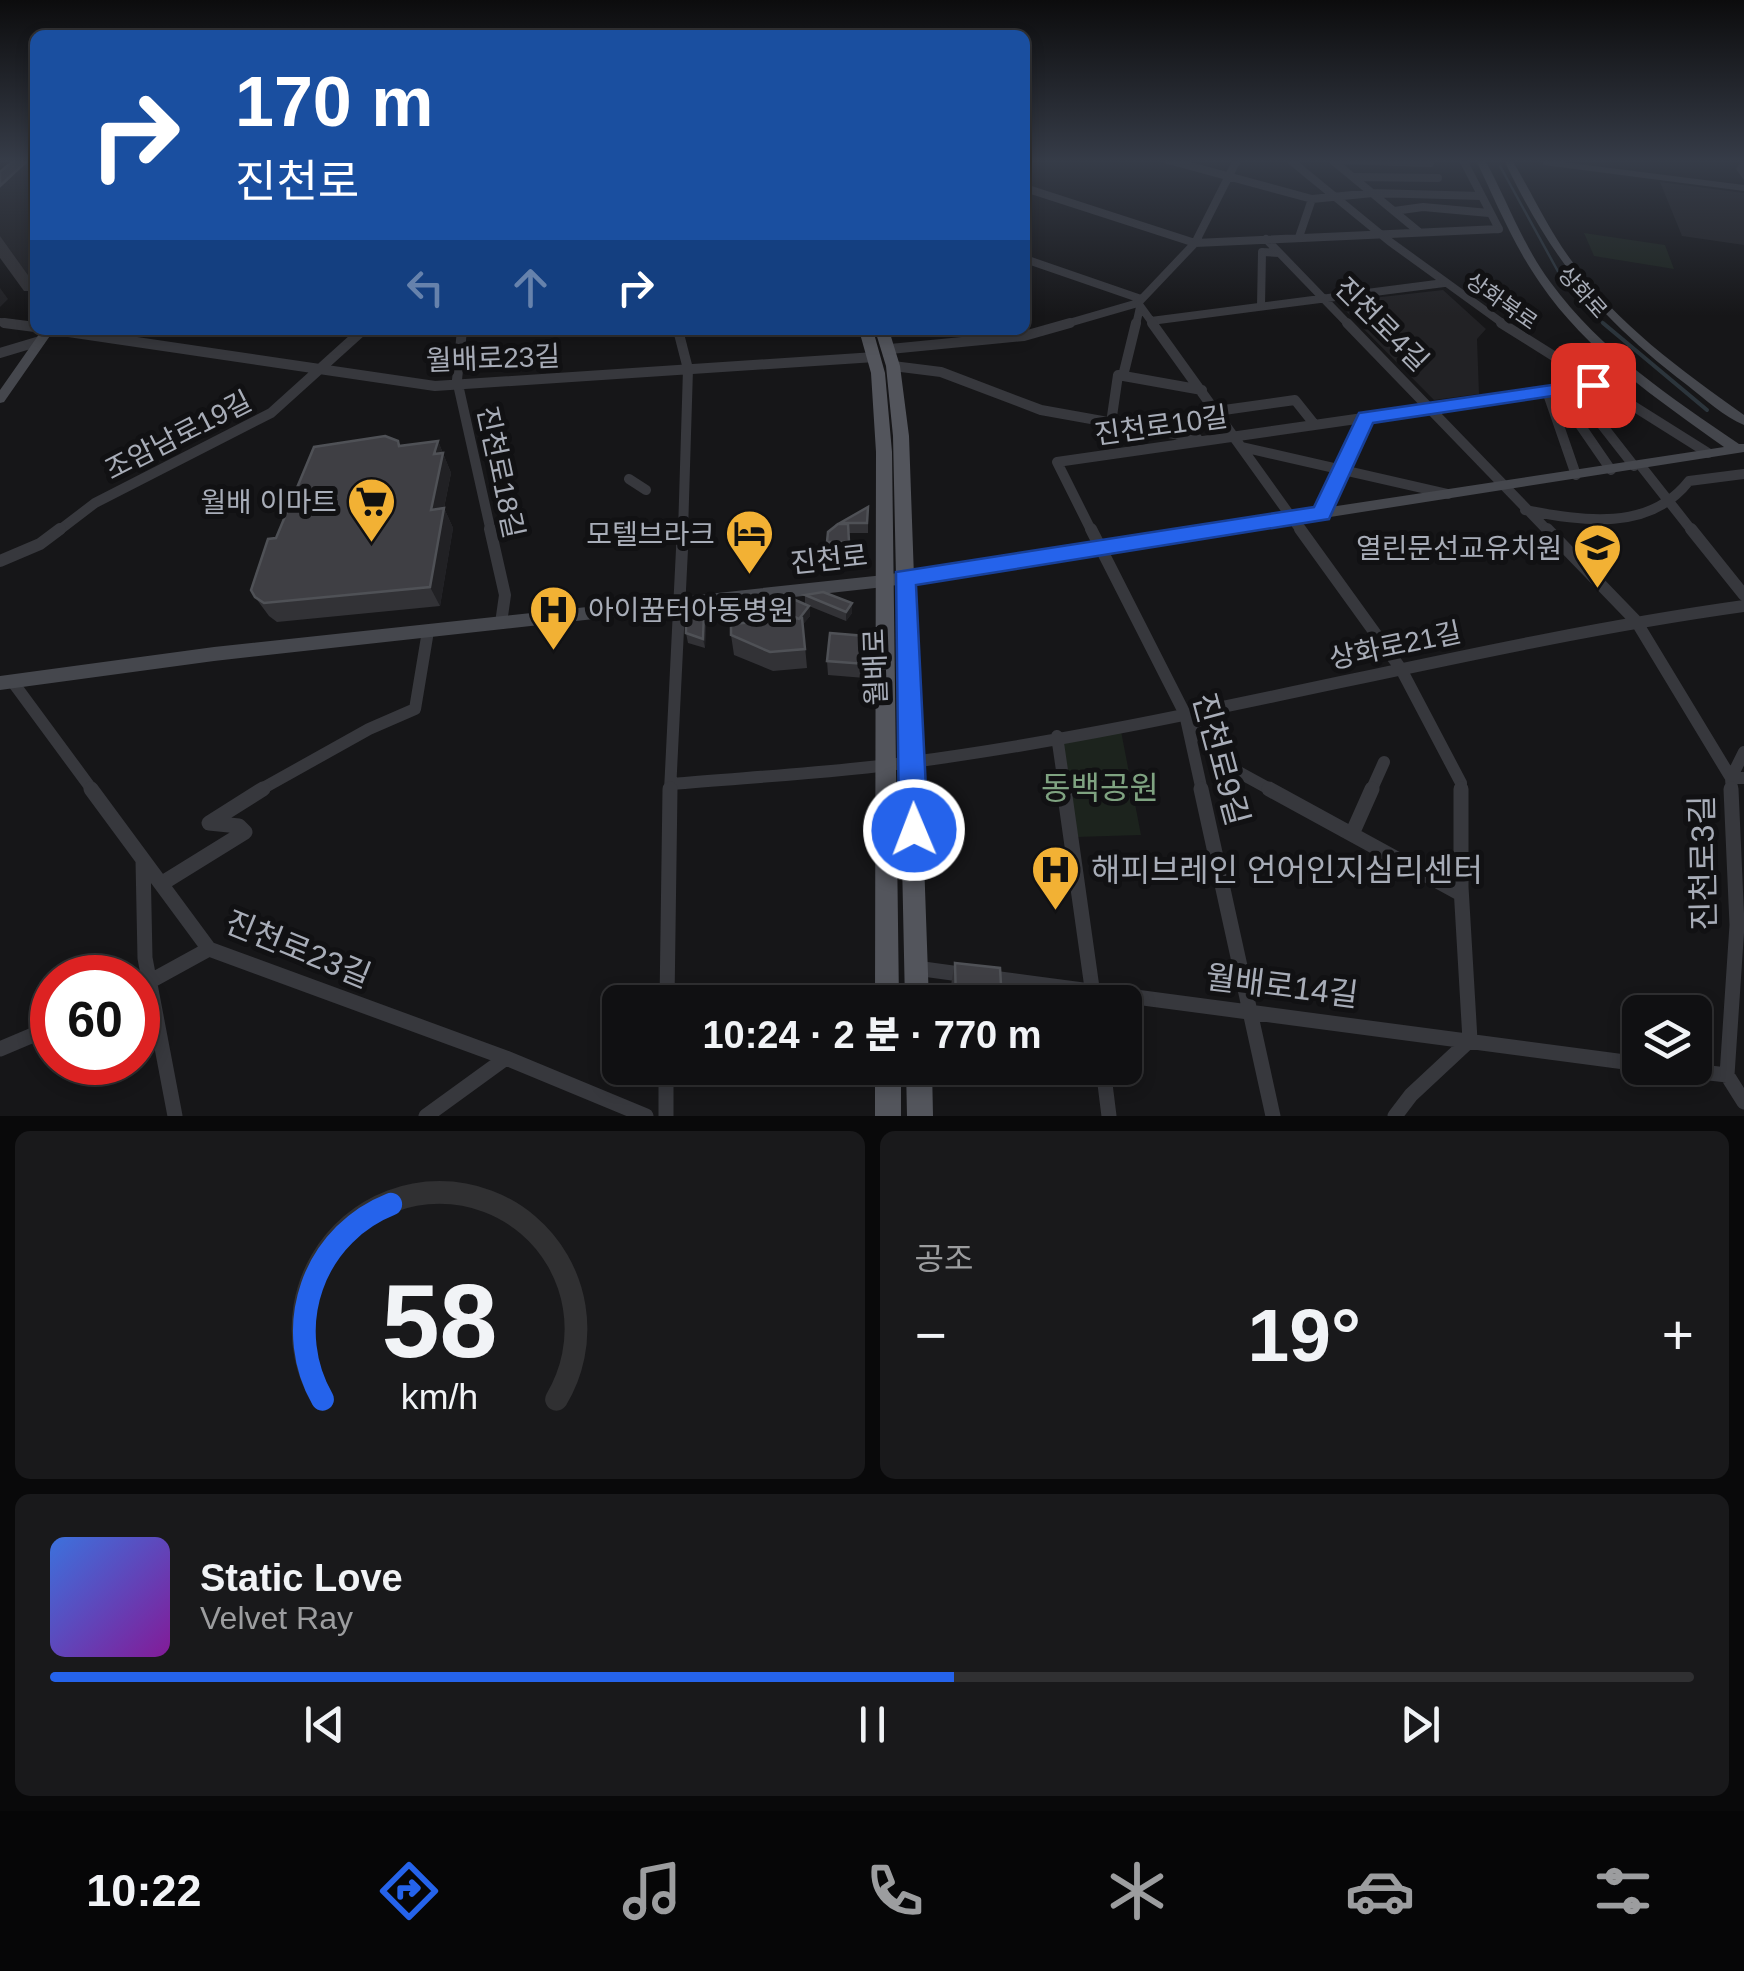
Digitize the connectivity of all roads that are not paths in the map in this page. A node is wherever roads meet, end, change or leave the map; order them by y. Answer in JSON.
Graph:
{"nodes":[{"id":1,"x":1099,"y":212,"type":"edge"},
{"id":2,"x":1212,"y":212,"type":"edge"},
{"id":3,"x":1308,"y":212,"type":"edge"},
{"id":4,"x":1349,"y":212,"type":"edge"},
{"id":5,"x":1395,"y":212,"type":"edge"},
{"id":6,"x":1479,"y":212,"type":"edge"},
{"id":7,"x":1507,"y":212,"type":"edge"},
{"id":8,"x":1539,"y":212,"type":"edge"},
{"id":9,"x":1489,"y":213,"type":"joint"},
{"id":10,"x":1418,"y":232,"type":"junction"},
{"id":11,"x":1373,"y":233,"type":"junction"},
{"id":12,"x":1299,"y":237,"type":"junction"},
{"id":13,"x":1266,"y":239,"type":"junction"},
{"id":14,"x":1195,"y":243,"type":"junction"},
{"id":15,"x":1280,"y":252,"type":"junction"},
{"id":16,"x":1030,"y":261,"type":"edge"},
{"id":17,"x":1445,"y":283,"type":"junction"},
{"id":18,"x":1324,"y":298,"type":"junction"},
{"id":19,"x":1140,"y":303,"type":"junction"},
{"id":20,"x":1262,"y":306,"type":"junction"},
{"id":21,"x":1151,"y":321,"type":"junction"},
{"id":22,"x":0,"y":322,"type":"edge"},
{"id":23,"x":30,"y":326,"type":"edge"},
{"id":24,"x":1030,"y":334,"type":"edge"},
{"id":25,"x":45,"y":335,"type":"edge"},
{"id":26,"x":46,"y":335,"type":"edge"},
{"id":27,"x":54,"y":335,"type":"edge"},
{"id":28,"x":358,"y":335,"type":"edge"},
{"id":29,"x":461,"y":335,"type":"edge"},
{"id":30,"x":679,"y":335,"type":"edge"},
{"id":31,"x":1028,"y":335,"type":"edge"},
{"id":32,"x":885,"y":351,"type":"edge"},
{"id":33,"x":0,"y":353,"type":"edge"},
{"id":34,"x":688,"y":370,"type":"junction"},
{"id":35,"x":320,"y":371,"type":"junction"},
{"id":36,"x":1120,"y":376,"type":"junction"},
{"id":37,"x":1593,"y":385,"type":"junction"},
{"id":38,"x":460,"y":386,"type":"junction"},
{"id":39,"x":1573,"y":388,"type":"junction"},
{"id":40,"x":1202,"y":390,"type":"junction"},
{"id":41,"x":1551,"y":391,"type":"junction"},
{"id":42,"x":0,"y":398,"type":"edge"},
{"id":43,"x":1432,"y":407,"type":"junction"},
{"id":44,"x":1217,"y":411,"type":"junction"},
{"id":45,"x":1366,"y":418,"type":"junction"},
{"id":46,"x":1744,"y":421,"type":"edge"},
{"id":47,"x":1111,"y":423,"type":"junction"},
{"id":48,"x":1315,"y":426,"type":"junction"},
{"id":49,"x":1211,"y":441,"type":"junction"},
{"id":50,"x":1239,"y":442,"type":"junction"},
{"id":51,"x":1742,"y":449,"type":"edge"},
{"id":52,"x":1708,"y":453,"type":"junction"},
{"id":53,"x":1638,"y":466,"type":"junction"},
{"id":54,"x":1342,"y":470,"type":"junction"},
{"id":55,"x":1611,"y":470,"type":"junction"},
{"id":56,"x":1744,"y":474,"type":"edge"},
{"id":57,"x":1576,"y":475,"type":"junction"},
{"id":58,"x":629,"y":479,"type":"dead end"},
{"id":59,"x":1504,"y":486,"type":"junction"},
{"id":60,"x":646,"y":490,"type":"dead end"},
{"id":61,"x":1451,"y":495,"type":"junction"},
{"id":62,"x":1668,"y":505,"type":"junction"},
{"id":63,"x":1525,"y":510,"type":"junction"},
{"id":64,"x":1322,"y":513,"type":"junction"},
{"id":65,"x":1296,"y":518,"type":"junction"},
{"id":66,"x":1100,"y":549,"type":"junction"},
{"id":67,"x":0,"y":561,"type":"edge"},
{"id":68,"x":894,"y":579,"type":"junction"},
{"id":69,"x":1744,"y":595,"type":"edge"},
{"id":70,"x":681,"y":602,"type":"junction"},
{"id":71,"x":1744,"y":606,"type":"edge"},
{"id":72,"x":1636,"y":621,"type":"junction"},
{"id":73,"x":501,"y":624,"type":"junction"},
{"id":74,"x":428,"y":631,"type":"junction"},
{"id":75,"x":1402,"y":670,"type":"junction"},
{"id":76,"x":6,"y":682,"type":"edge"},
{"id":77,"x":1185,"y":714,"type":"junction"},
{"id":78,"x":1057,"y":736,"type":"junction"},
{"id":79,"x":1744,"y":752,"type":"edge"},
{"id":80,"x":912,"y":762,"type":"junction"},
{"id":81,"x":1384,"y":762,"type":"dead end"},
{"id":82,"x":885,"y":766,"type":"junction"},
{"id":83,"x":1738,"y":778,"type":"edge"},
{"id":84,"x":671,"y":784,"type":"junction"},
{"id":85,"x":1352,"y":834,"type":"junction"},
{"id":86,"x":144,"y":860,"type":"junction"},
{"id":87,"x":161,"y":884,"type":"junction"},
{"id":88,"x":1461,"y":894,"type":"junction"},
{"id":89,"x":1740,"y":926,"type":"edge"},
{"id":90,"x":209,"y":949,"type":"junction"},
{"id":91,"x":140,"y":955,"type":"edge"},
{"id":92,"x":916,"y":968,"type":"junction"},
{"id":93,"x":160,"y":976,"type":"edge"},
{"id":94,"x":667,"y":985,"type":"edge"},
{"id":95,"x":887,"y":985,"type":"edge"},
{"id":96,"x":916,"y":985,"type":"edge"},
{"id":97,"x":1024,"y":985,"type":"edge"},
{"id":98,"x":1092,"y":985,"type":"edge"},
{"id":99,"x":1142,"y":1002,"type":"edge"},
{"id":100,"x":1250,"y":1014,"type":"junction"},
{"id":101,"x":30,"y":1036,"type":"edge"},
{"id":102,"x":1470,"y":1040,"type":"junction"},
{"id":103,"x":0,"y":1049,"type":"edge"},
{"id":104,"x":160,"y":1057,"type":"edge"},
{"id":105,"x":506,"y":1058,"type":"junction"},
{"id":106,"x":1622,"y":1061,"type":"edge"},
{"id":107,"x":1712,"y":1073,"type":"edge"},
{"id":108,"x":1726,"y":1075,"type":"junction"},
{"id":109,"x":666,"y":1085,"type":"edge"},
{"id":110,"x":888,"y":1085,"type":"edge"},
{"id":111,"x":919,"y":1085,"type":"edge"},
{"id":112,"x":1105,"y":1085,"type":"edge"},
{"id":113,"x":1744,"y":1102,"type":"edge"},
{"id":114,"x":175,"y":1116,"type":"edge"},
{"id":115,"x":426,"y":1116,"type":"edge"},
{"id":116,"x":646,"y":1116,"type":"edge"},
{"id":117,"x":666,"y":1116,"type":"edge"},
{"id":118,"x":888,"y":1116,"type":"edge"},
{"id":119,"x":920,"y":1116,"type":"edge"},
{"id":120,"x":1109,"y":1116,"type":"edge"},
{"id":121,"x":1272,"y":1116,"type":"edge"},
{"id":122,"x":1395,"y":1116,"type":"edge"}],
"edges":[{"from":1,"to":14,"type":"street"},
{"from":2,"to":14,"type":"street"},
{"from":3,"to":12,"type":"street"},
{"from":4,"to":11,"type":"street","name":"상화북로"},
{"from":5,"to":10,"type":"street"},
{"from":6,"to":9,"type":"street"},
{"from":7,"to":51,"type":"main road","name":"상화로"},
{"from":8,"to":46,"type":"main road","name":"상화로"},
{"from":9,"to":10,"type":"street"},
{"from":10,"to":11,"type":"street"},
{"from":11,"to":12,"type":"street"},
{"from":11,"to":17,"type":"street","name":"상화북로"},
{"from":12,"to":13,"type":"street"},
{"from":13,"to":14,"type":"street"},
{"from":13,"to":15,"type":"street","name":"진천로4길"},
{"from":14,"to":19,"type":"street"},
{"from":15,"to":18,"type":"street","name":"진천로4길"},
{"from":15,"to":20,"type":"street"},
{"from":16,"to":19,"type":"street"},
{"from":17,"to":18,"type":"street"},
{"from":17,"to":37,"type":"street","name":"상화북로"},
{"from":18,"to":20,"type":"street"},
{"from":18,"to":43,"type":"street","name":"진천로4길"},
{"from":19,"to":21,"type":"street"},
{"from":19,"to":24,"type":"street"},
{"from":19,"to":36,"type":"street"},
{"from":20,"to":21,"type":"street"},
{"from":21,"to":40,"type":"street"},
{"from":22,"to":23,"type":"street"},
{"from":25,"to":33,"type":"street"},
{"from":26,"to":42,"type":"main road"},
{"from":27,"to":35,"type":"street","name":"월배로23길"},
{"from":28,"to":35,"type":"street","name":"조암남로19길"},
{"from":29,"to":38,"type":"street","name":"진천로18길"},
{"from":30,"to":34,"type":"street"},
{"from":31,"to":32,"type":"street"},
{"from":32,"to":34,"type":"street","name":"월배로23길"},
{"from":32,"to":47,"type":"street"},
{"from":32,"to":68,"type":"main road","name":"월배로"},
{"from":34,"to":38,"type":"street","name":"월배로23길"},
{"from":34,"to":70,"type":"street"},
{"from":35,"to":38,"type":"street","name":"월배로23길"},
{"from":35,"to":67,"type":"street","name":"조암남로19길"},
{"from":36,"to":40,"type":"street"},
{"from":36,"to":47,"type":"street"},
{"from":37,"to":39,"type":"street","name":"진천로10길"},
{"from":37,"to":52,"type":"street","name":"상화북로"},
{"from":38,"to":73,"type":"street","name":"진천로18길"},
{"from":39,"to":41,"type":"street","name":"진천로10길"},
{"from":39,"to":53,"type":"street"},
{"from":40,"to":44,"type":"street"},
{"from":41,"to":43,"type":"street","name":"진천로10길"},
{"from":41,"to":55,"type":"street"},
{"from":41,"to":57,"type":"street"},
{"from":43,"to":45,"type":"street","name":"진천로10길"},
{"from":43,"to":59,"type":"street","name":"진천로4길"},
{"from":44,"to":48,"type":"street"},
{"from":44,"to":50,"type":"street"},
{"from":45,"to":48,"type":"street","name":"진천로10길"},
{"from":45,"to":54,"type":"street"},
{"from":47,"to":49,"type":"street"},
{"from":48,"to":50,"type":"street","name":"진천로10길"},
{"from":49,"to":50,"type":"street","name":"진천로10길"},
{"from":49,"to":66,"type":"street","name":"진천로10길"},
{"from":50,"to":54,"type":"street"},
{"from":50,"to":65,"type":"street"},
{"from":51,"to":52,"type":"main road","name":"진천로"},
{"from":52,"to":53,"type":"main road","name":"진천로"},
{"from":53,"to":55,"type":"main road","name":"진천로"},
{"from":53,"to":62,"type":"street"},
{"from":54,"to":61,"type":"street"},
{"from":54,"to":64,"type":"street"},
{"from":55,"to":57,"type":"main road","name":"진천로"},
{"from":56,"to":62,"type":"street"},
{"from":57,"to":59,"type":"main road","name":"진천로"},
{"from":58,"to":60,"type":"street"},
{"from":59,"to":61,"type":"main road","name":"진천로"},
{"from":59,"to":63,"type":"street","name":"진천로3길"},
{"from":61,"to":64,"type":"main road","name":"진천로"},
{"from":62,"to":63,"type":"street"},
{"from":62,"to":69,"type":"street"},
{"from":63,"to":72,"type":"street","name":"진천로3길"},
{"from":64,"to":65,"type":"main road","name":"진천로"},
{"from":65,"to":66,"type":"main road","name":"진천로"},
{"from":65,"to":75,"type":"street"},
{"from":66,"to":68,"type":"main road","name":"진천로"},
{"from":66,"to":77,"type":"street","name":"진천로9길"},
{"from":68,"to":70,"type":"main road","name":"진천로"},
{"from":68,"to":80,"type":"main road","name":"월배로"},
{"from":68,"to":82,"type":"main road","name":"월배로"},
{"from":70,"to":73,"type":"main road","name":"진천로"},
{"from":70,"to":84,"type":"street"},
{"from":71,"to":72,"type":"street","name":"상화로21길"},
{"from":72,"to":75,"type":"street","name":"상화로21길"},
{"from":72,"to":83,"type":"street","name":"진천로3길"},
{"from":73,"to":74,"type":"main road","name":"진천로"},
{"from":74,"to":76,"type":"main road","name":"진천로"},
{"from":74,"to":87,"type":"street"},
{"from":75,"to":77,"type":"street","name":"상화로21길"},
{"from":75,"to":88,"type":"street"},
{"from":76,"to":86,"type":"street","name":"진천로23길"},
{"from":77,"to":78,"type":"street","name":"상화로21길"},
{"from":77,"to":85,"type":"street"},
{"from":77,"to":100,"type":"street","name":"진천로9길"},
{"from":78,"to":80,"type":"street","name":"상화로21길"},
{"from":78,"to":98,"type":"street"},
{"from":79,"to":83,"type":"street"},
{"from":80,"to":82,"type":"street","name":"상화로21길"},
{"from":80,"to":92,"type":"main road","name":"월배로"},
{"from":81,"to":85,"type":"street"},
{"from":82,"to":84,"type":"street","name":"상화로21길"},
{"from":82,"to":95,"type":"main road","name":"월배로"},
{"from":83,"to":89,"type":"street","name":"진천로3길"},
{"from":84,"to":94,"type":"street"},
{"from":85,"to":88,"type":"street"},
{"from":86,"to":87,"type":"street","name":"진천로23길"},
{"from":86,"to":91,"type":"street"},
{"from":87,"to":90,"type":"street","name":"진천로23길"},
{"from":88,"to":102,"type":"street"},
{"from":89,"to":108,"type":"street","name":"진천로3길"},
{"from":90,"to":93,"type":"street"},
{"from":90,"to":105,"type":"street","name":"진천로23길"},
{"from":92,"to":96,"type":"main road","name":"월배로"},
{"from":92,"to":97,"type":"street","name":"월배로14길"},
{"from":99,"to":100,"type":"street","name":"월배로14길"},
{"from":100,"to":102,"type":"street","name":"월배로14길"},
{"from":100,"to":121,"type":"street","name":"진천로9길"},
{"from":101,"to":103,"type":"street"},
{"from":102,"to":106,"type":"street","name":"월배로14길"},
{"from":102,"to":122,"type":"street"},
{"from":104,"to":114,"type":"street"},
{"from":105,"to":115,"type":"street"},
{"from":105,"to":116,"type":"street","name":"진천로23길"},
{"from":107,"to":108,"type":"street"},
{"from":108,"to":113,"type":"street"},
{"from":109,"to":117,"type":"street"},
{"from":110,"to":118,"type":"main road"},
{"from":111,"to":119,"type":"main road"},
{"from":112,"to":120,"type":"street"}]}
